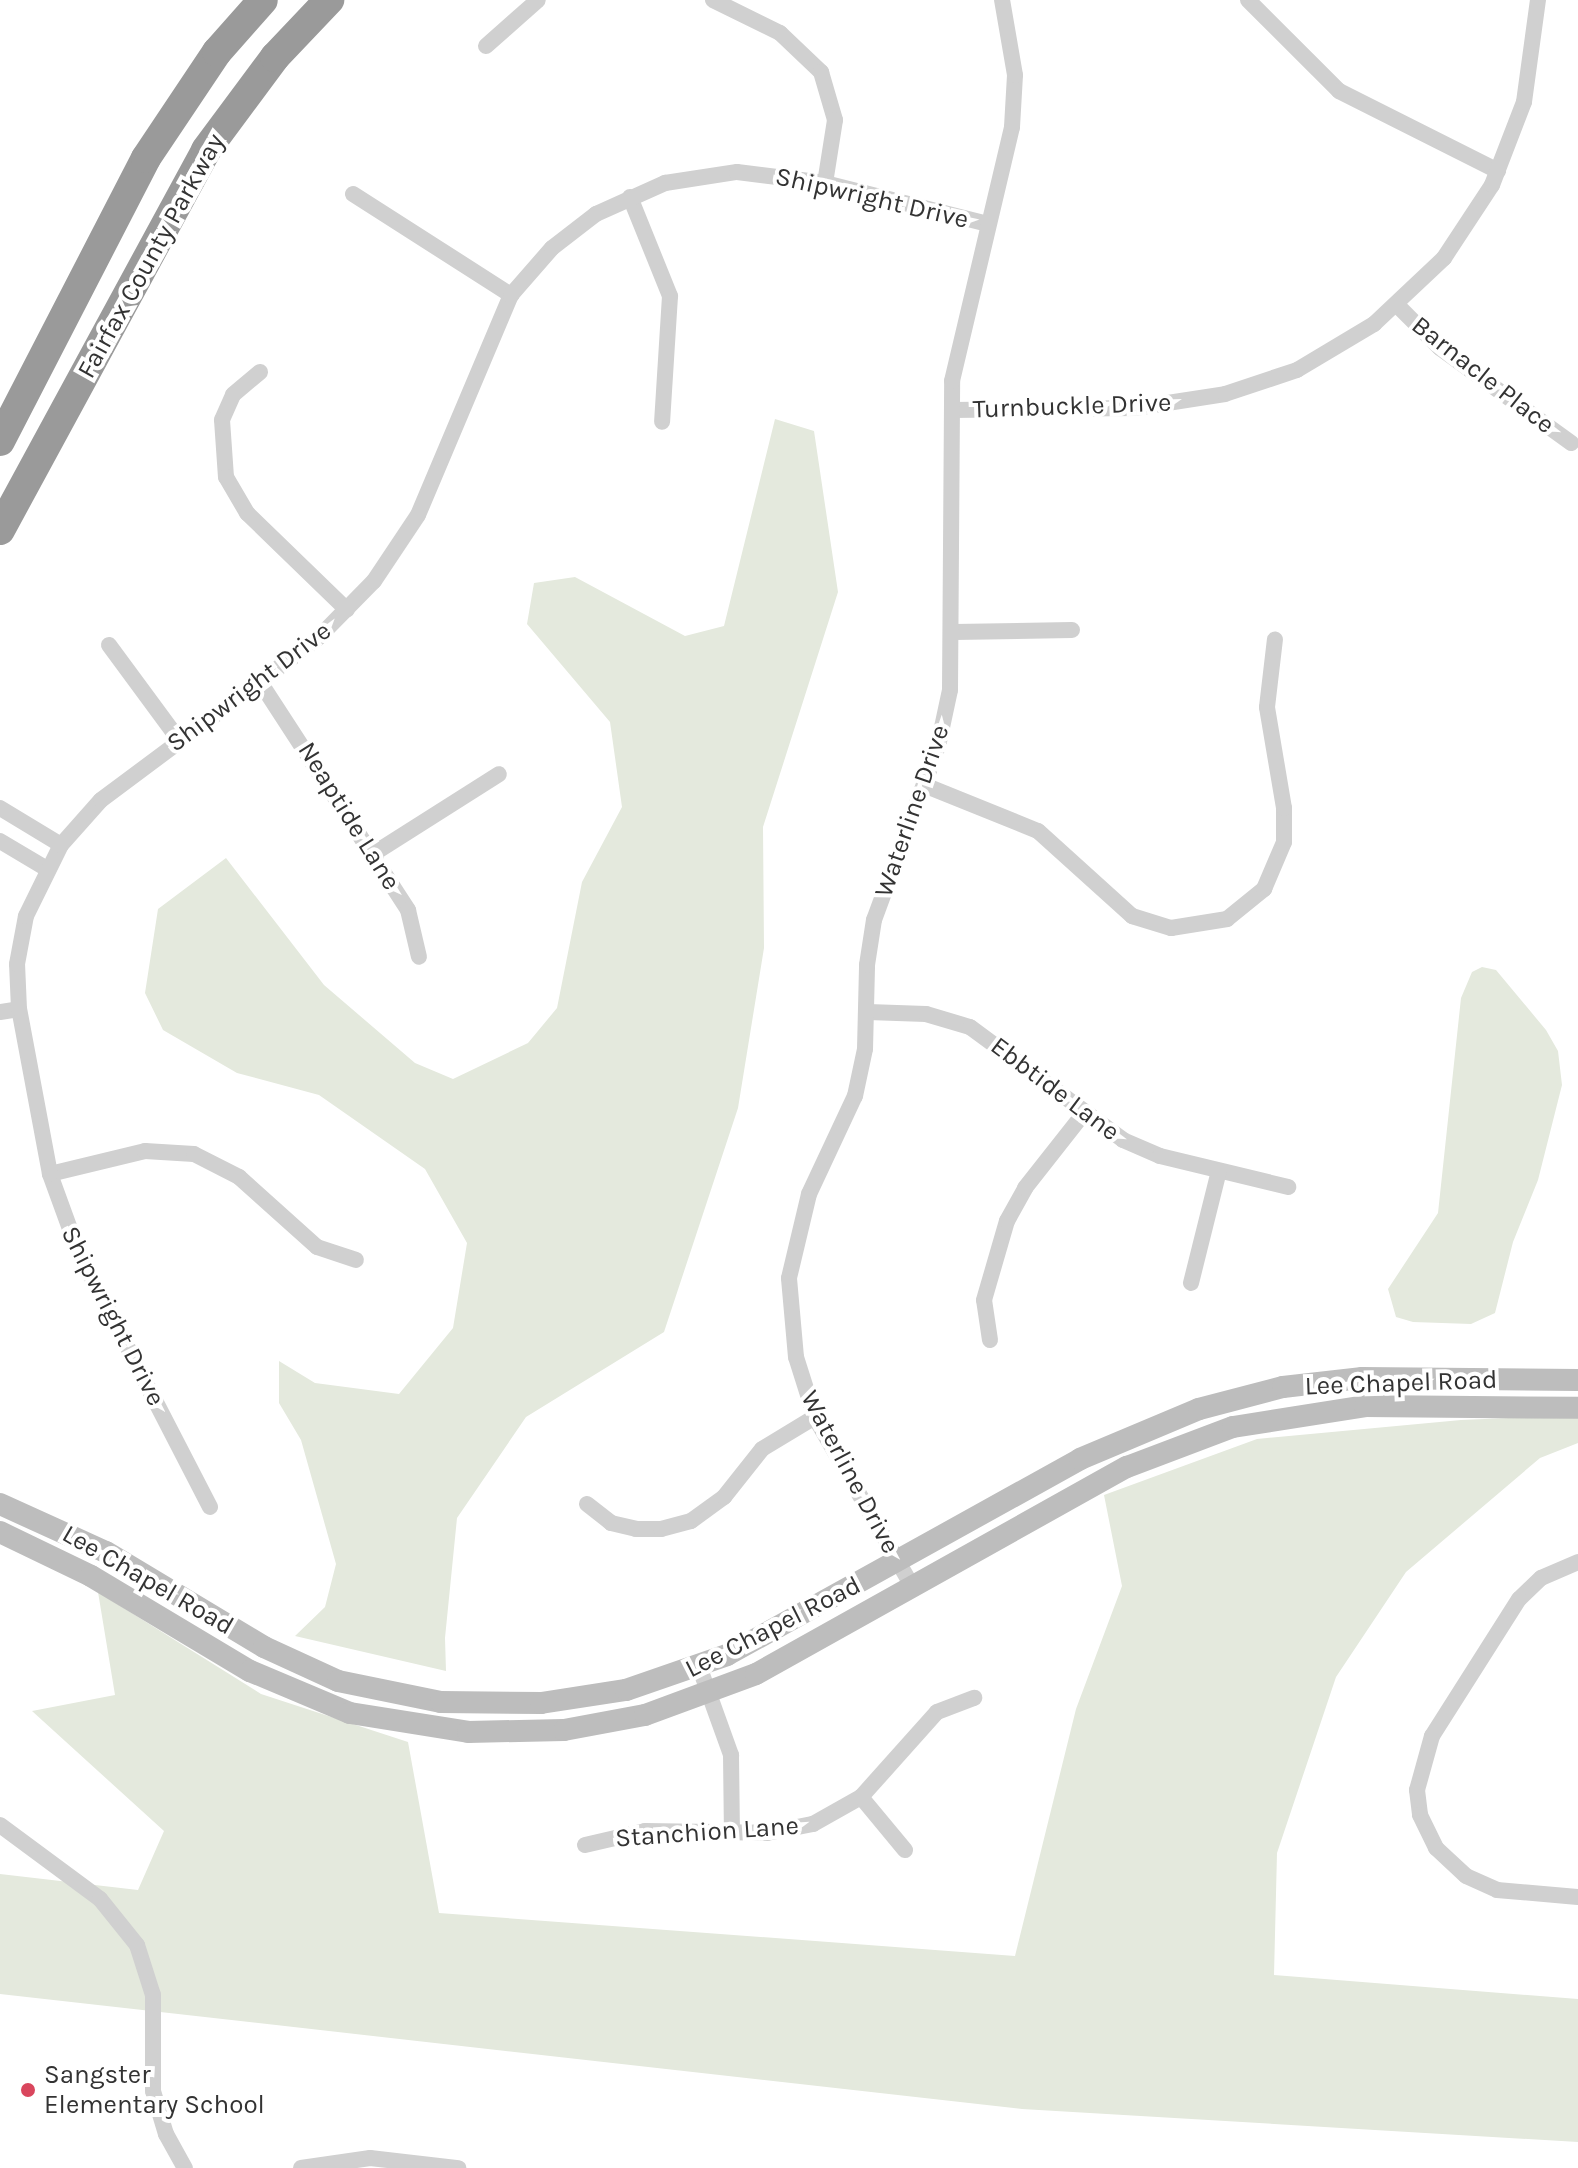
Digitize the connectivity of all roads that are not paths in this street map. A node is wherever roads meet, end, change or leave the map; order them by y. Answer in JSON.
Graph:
{"nodes":[{"id":1,"x":263,"y":0,"type":"edge"},
{"id":2,"x":329,"y":0,"type":"edge"},
{"id":3,"x":538,"y":0,"type":"edge"},
{"id":4,"x":713,"y":0,"type":"edge"},
{"id":5,"x":1002,"y":0,"type":"edge"},
{"id":6,"x":1248,"y":0,"type":"edge"},
{"id":7,"x":1538,"y":0,"type":"edge"},
{"id":8,"x":486,"y":46,"type":"dead end"},
{"id":9,"x":1498,"y":171,"type":"junction"},
{"id":10,"x":825,"y":183,"type":"junction"},
{"id":11,"x":353,"y":194,"type":"dead end"},
{"id":12,"x":630,"y":197,"type":"junction"},
{"id":13,"x":988,"y":224,"type":"junction"},
{"id":14,"x":511,"y":295,"type":"junction"},
{"id":15,"x":1397,"y":305,"type":"junction"},
{"id":16,"x":260,"y":372,"type":"dead end"},
{"id":17,"x":952,"y":410,"type":"junction"},
{"id":18,"x":662,"y":422,"type":"dead end"},
{"id":19,"x":0,"y":441,"type":"edge"},
{"id":20,"x":1571,"y":443,"type":"dead end"},
{"id":21,"x":0,"y":530,"type":"edge"},
{"id":22,"x":347,"y":610,"type":"junction"},
{"id":23,"x":1072,"y":630,"type":"dead end"},
{"id":24,"x":954,"y":632,"type":"junction"},
{"id":25,"x":1275,"y":639,"type":"dead end"},
{"id":26,"x":109,"y":645,"type":"dead end"},
{"id":27,"x":260,"y":682,"type":"junction"},
{"id":28,"x":179,"y":740,"type":"junction"},
{"id":29,"x":499,"y":774,"type":"dead end"},
{"id":30,"x":924,"y":785,"type":"junction"},
{"id":31,"x":0,"y":808,"type":"edge"},
{"id":32,"x":0,"y":841,"type":"edge"},
{"id":33,"x":61,"y":845,"type":"junction"},
{"id":34,"x":373,"y":854,"type":"junction"},
{"id":35,"x":47,"y":869,"type":"junction"},
{"id":36,"x":419,"y":957,"type":"dead end"},
{"id":37,"x":19,"y":1009,"type":"junction"},
{"id":38,"x":0,"y":1012,"type":"edge"},
{"id":39,"x":868,"y":1012,"type":"junction"},
{"id":40,"x":1084,"y":1113,"type":"junction"},
{"id":41,"x":1219,"y":1171,"type":"junction"},
{"id":42,"x":50,"y":1174,"type":"junction"},
{"id":43,"x":1288,"y":1187,"type":"dead end"},
{"id":44,"x":356,"y":1260,"type":"dead end"},
{"id":45,"x":1191,"y":1283,"type":"dead end"},
{"id":46,"x":990,"y":1340,"type":"dead end"},
{"id":47,"x":1578,"y":1380,"type":"edge"},
{"id":48,"x":1578,"y":1408,"type":"edge"},
{"id":49,"x":815,"y":1417,"type":"junction"},
{"id":50,"x":0,"y":1504,"type":"edge"},
{"id":51,"x":587,"y":1504,"type":"dead end"},
{"id":52,"x":210,"y":1507,"type":"dead end"},
{"id":53,"x":0,"y":1532,"type":"edge"},
{"id":54,"x":106,"y":1552,"type":"junction"},
{"id":55,"x":898,"y":1562,"type":"junction"},
{"id":56,"x":1578,"y":1562,"type":"edge"},
{"id":57,"x":91,"y":1576,"type":"junction"},
{"id":58,"x":912,"y":1586,"type":"junction"},
{"id":59,"x":699,"y":1666,"type":"junction"},
{"id":60,"x":711,"y":1694,"type":"junction"},
{"id":61,"x":974,"y":1698,"type":"dead end"},
{"id":62,"x":861,"y":1797,"type":"junction"},
{"id":63,"x":0,"y":1825,"type":"edge"},
{"id":64,"x":732,"y":1832,"type":"junction"},
{"id":65,"x":585,"y":1845,"type":"dead end"},
{"id":66,"x":905,"y":1850,"type":"dead end"},
{"id":67,"x":1578,"y":1897,"type":"edge"},
{"id":68,"x":185,"y":2168,"type":"edge"},
{"id":69,"x":301,"y":2168,"type":"edge"},
{"id":70,"x":458,"y":2168,"type":"edge"}],
"edges":[{"from":1,"to":19,"type":"highway","name":"Fairfax County Parkway"},
{"from":2,"to":21,"type":"highway","name":"Fairfax County Parkway"},
{"from":3,"to":8,"type":"street"},
{"from":4,"to":10,"type":"street"},
{"from":5,"to":13,"type":"street","name":"Waterline Drive"},
{"from":6,"to":9,"type":"street"},
{"from":7,"to":9,"type":"street","name":"Turnbuckle Drive"},
{"from":9,"to":15,"type":"street","name":"Turnbuckle Drive"},
{"from":10,"to":12,"type":"street","name":"Shipwright Drive"},
{"from":10,"to":13,"type":"street","name":"Shipwright Drive"},
{"from":11,"to":14,"type":"street"},
{"from":12,"to":14,"type":"street","name":"Shipwright Drive"},
{"from":12,"to":18,"type":"street"},
{"from":13,"to":17,"type":"street","name":"Waterline Drive"},
{"from":14,"to":22,"type":"street","name":"Shipwright Drive"},
{"from":15,"to":17,"type":"street","name":"Turnbuckle Drive"},
{"from":15,"to":20,"type":"street","name":"Barnacle Place"},
{"from":16,"to":22,"type":"street"},
{"from":17,"to":24,"type":"street","name":"Waterline Drive"},
{"from":22,"to":27,"type":"street","name":"Shipwright Drive"},
{"from":23,"to":24,"type":"street"},
{"from":24,"to":30,"type":"street","name":"Waterline Drive"},
{"from":25,"to":30,"type":"street"},
{"from":26,"to":28,"type":"street"},
{"from":27,"to":28,"type":"street","name":"Shipwright Drive"},
{"from":27,"to":34,"type":"street","name":"Neaptide Lane"},
{"from":28,"to":33,"type":"street","name":"Shipwright Drive"},
{"from":29,"to":34,"type":"street"},
{"from":30,"to":39,"type":"street","name":"Waterline Drive"},
{"from":31,"to":33,"type":"street"},
{"from":32,"to":35,"type":"street"},
{"from":33,"to":35,"type":"street","name":"Shipwright Drive"},
{"from":34,"to":36,"type":"street","name":"Neaptide Lane"},
{"from":35,"to":37,"type":"street","name":"Shipwright Drive"},
{"from":37,"to":38,"type":"street"},
{"from":37,"to":42,"type":"street","name":"Shipwright Drive"},
{"from":39,"to":40,"type":"street","name":"Ebbtide Lane"},
{"from":39,"to":49,"type":"street","name":"Waterline Drive"},
{"from":40,"to":41,"type":"street","name":"Ebbtide Lane"},
{"from":40,"to":46,"type":"street"},
{"from":41,"to":43,"type":"street","name":"Ebbtide Lane"},
{"from":41,"to":45,"type":"street"},
{"from":42,"to":44,"type":"street"},
{"from":42,"to":52,"type":"street","name":"Shipwright Drive"},
{"from":47,"to":55,"type":"main road","name":"Lee Chapel Road"},
{"from":48,"to":58,"type":"main road","name":"Lee Chapel Road"},
{"from":49,"to":51,"type":"street"},
{"from":49,"to":55,"type":"street","name":"Waterline Drive"},
{"from":50,"to":54,"type":"main road","name":"Lee Chapel Road"},
{"from":53,"to":57,"type":"main road","name":"Lee Chapel Road"},
{"from":54,"to":57,"type":"main road"},
{"from":54,"to":59,"type":"main road","name":"Lee Chapel Road"},
{"from":55,"to":58,"type":"street","name":"Waterline Drive"},
{"from":55,"to":59,"type":"main road","name":"Lee Chapel Road"},
{"from":56,"to":67,"type":"street"},
{"from":57,"to":60,"type":"main road","name":"Lee Chapel Road"},
{"from":58,"to":60,"type":"main road","name":"Lee Chapel Road"},
{"from":59,"to":60,"type":"street"},
{"from":60,"to":64,"type":"street"},
{"from":61,"to":62,"type":"street","name":"Stanchion Lane"},
{"from":62,"to":64,"type":"street","name":"Stanchion Lane"},
{"from":62,"to":66,"type":"street"},
{"from":63,"to":68,"type":"street"},
{"from":64,"to":65,"type":"street","name":"Stanchion Lane"},
{"from":69,"to":70,"type":"street"}]}
